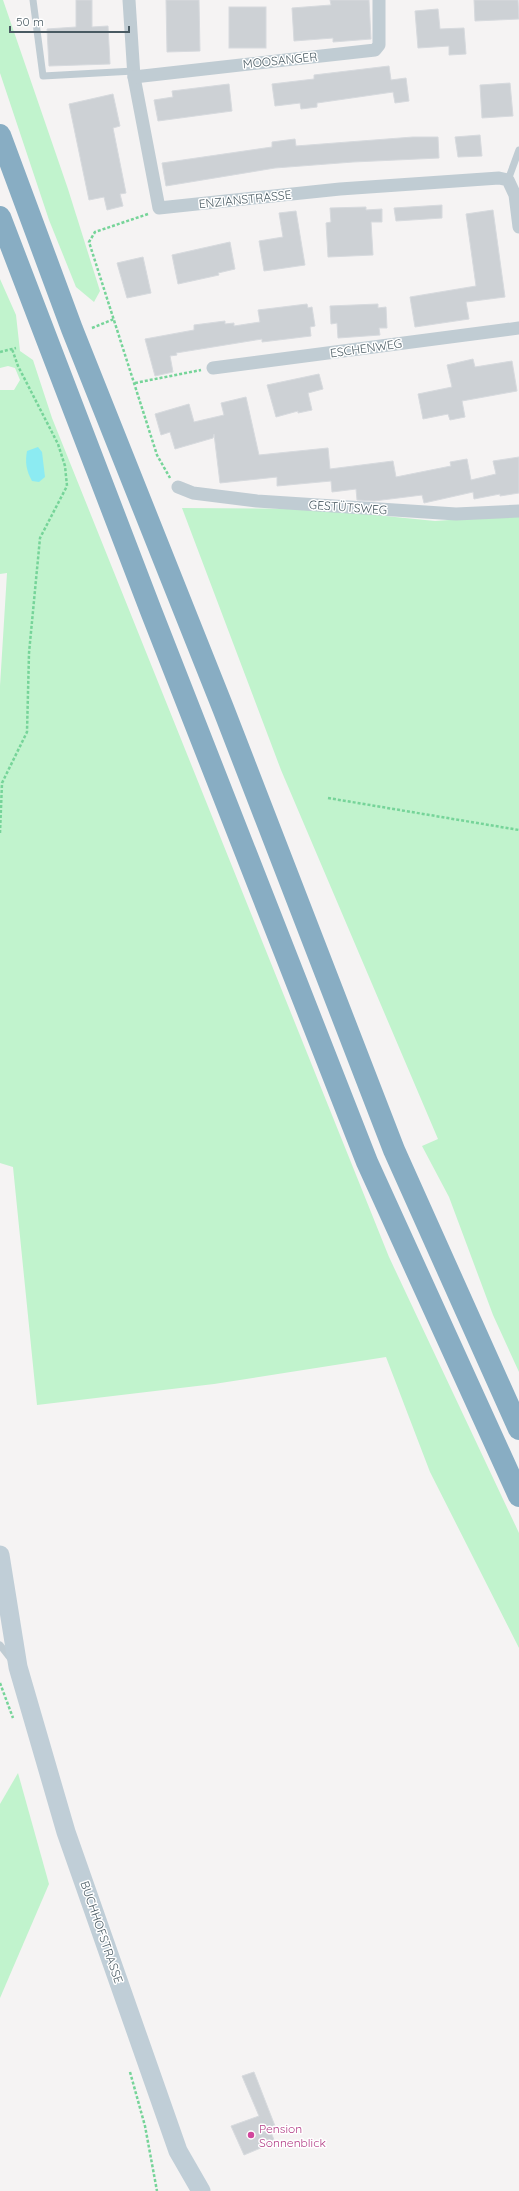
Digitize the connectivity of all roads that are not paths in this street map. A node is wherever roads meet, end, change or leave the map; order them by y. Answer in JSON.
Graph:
{"nodes":[{"id":1,"x":33,"y":0,"type":"edge"},
{"id":2,"x":129,"y":0,"type":"edge"},
{"id":3,"x":379,"y":0,"type":"edge"},
{"id":4,"x":134,"y":74,"type":"junction"},
{"id":5,"x":0,"y":136,"type":"edge"},
{"id":6,"x":519,"y":150,"type":"edge"},
{"id":7,"x":508,"y":180,"type":"junction"},
{"id":8,"x":0,"y":217,"type":"edge"},
{"id":9,"x":519,"y":227,"type":"edge"},
{"id":10,"x":519,"y":328,"type":"edge"},
{"id":11,"x":213,"y":368,"type":"road end"},
{"id":12,"x":178,"y":487,"type":"road end"},
{"id":13,"x":519,"y":511,"type":"edge"},
{"id":14,"x":519,"y":1429,"type":"edge"},
{"id":15,"x":519,"y":1496,"type":"edge"},
{"id":16,"x":0,"y":1555,"type":"edge"},
{"id":17,"x":0,"y":1646,"type":"edge"},
{"id":18,"x":18,"y":1667,"type":"junction"},
{"id":19,"x":201,"y":2191,"type":"edge"}],
"edges":[{"from":1,"to":4,"type":"lane"},
{"from":2,"to":4,"type":"street"},
{"from":3,"to":4,"type":"street","name":"MOOSANGER"},
{"from":4,"to":7,"type":"street","name":"ENZIANSTRASSE"},
{"from":5,"to":14,"type":"highway"},
{"from":6,"to":7,"type":"lane"},
{"from":7,"to":9,"type":"street"},
{"from":8,"to":15,"type":"highway"},
{"from":10,"to":11,"type":"street","name":"ESCHENWEG"},
{"from":12,"to":13,"type":"street","name":"GESTÜTSWEG"},
{"from":16,"to":18,"type":"main road","name":"BUCHHOFSTRASSE"},
{"from":17,"to":18,"type":"lane","name":"BUCHHOFSTRASSE"},
{"from":18,"to":19,"type":"main road","name":"BUCHHOFSTRASSE"}]}
